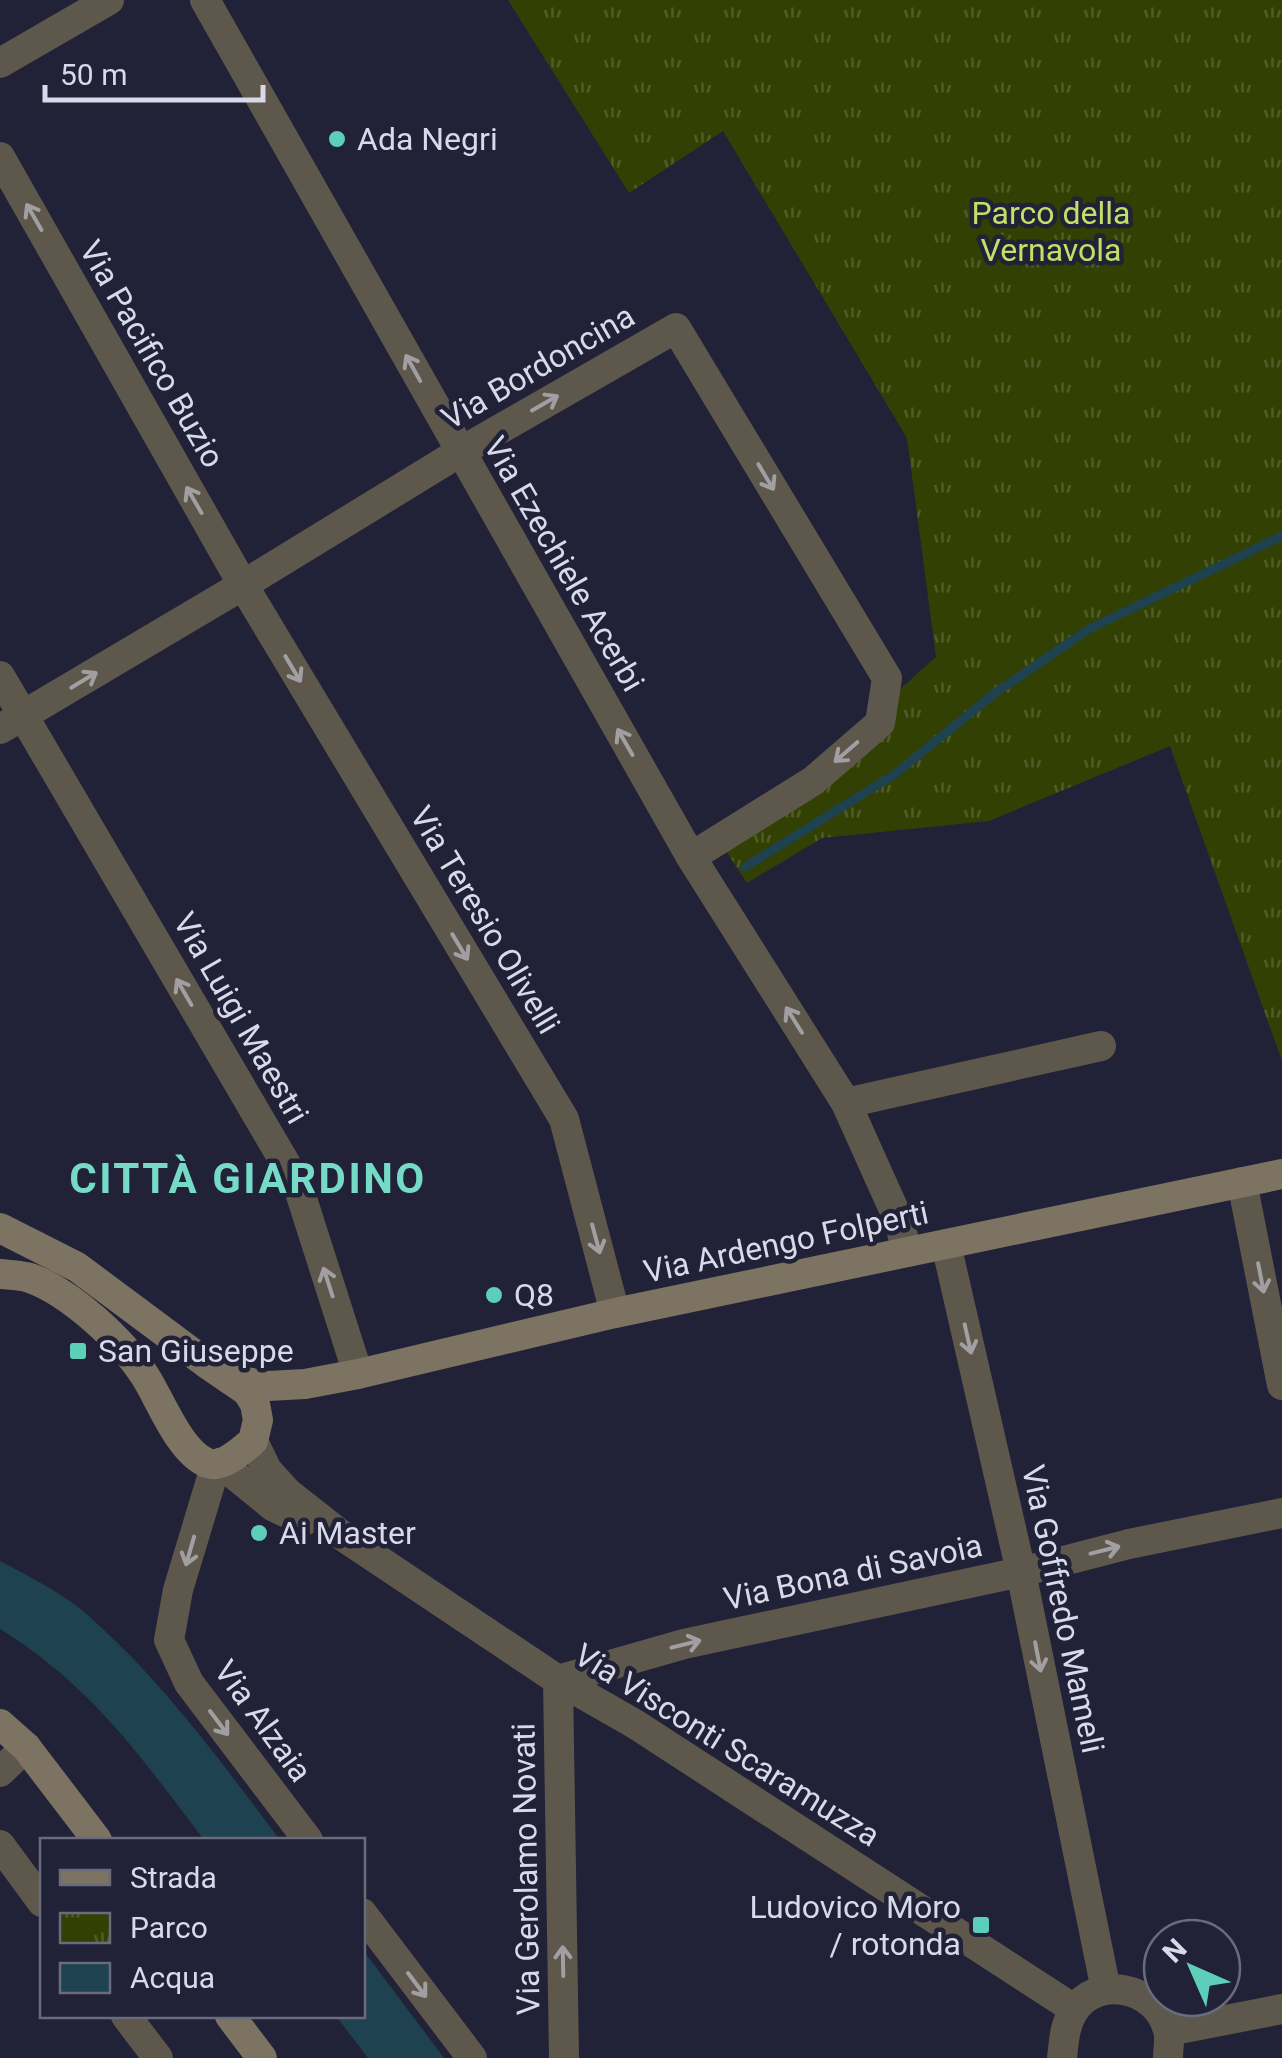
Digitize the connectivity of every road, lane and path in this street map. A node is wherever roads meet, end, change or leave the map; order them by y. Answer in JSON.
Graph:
{"nodes":[{"id":1,"x":109,"y":0,"type":"edge"},
{"id":2,"x":205,"y":0,"type":"edge"},
{"id":3,"x":0,"y":64,"type":"edge"},
{"id":4,"x":0,"y":157,"type":"edge"},
{"id":5,"x":460,"y":452,"type":"junction"},
{"id":6,"x":242,"y":585,"type":"junction"},
{"id":7,"x":0,"y":676,"type":"edge"},
{"id":8,"x":11,"y":722,"type":"edge"},
{"id":9,"x":690,"y":857,"type":"junction"},
{"id":10,"x":1101,"y":1046,"type":"dead end"},
{"id":11,"x":846,"y":1103,"type":"junction"},
{"id":12,"x":1282,"y":1174,"type":"edge"},
{"id":13,"x":1242,"y":1182,"type":"junction"},
{"id":14,"x":0,"y":1228,"type":"edge"},
{"id":15,"x":946,"y":1244,"type":"junction"},
{"id":16,"x":907,"y":1252,"type":"junction"},
{"id":17,"x":0,"y":1274,"type":"edge"},
{"id":18,"x":615,"y":1313,"type":"junction"},
{"id":19,"x":358,"y":1374,"type":"junction"},
{"id":20,"x":229,"y":1379,"type":"junction"},
{"id":21,"x":305,"y":1384,"type":"junction"},
{"id":22,"x":1282,"y":1385,"type":"edge"},
{"id":23,"x":256,"y":1431,"type":"junction"},
{"id":24,"x":218,"y":1464,"type":"junction"},
{"id":25,"x":1282,"y":1512,"type":"edge"},
{"id":26,"x":344,"y":1538,"type":"junction"},
{"id":27,"x":1021,"y":1572,"type":"junction"},
{"id":28,"x":558,"y":1680,"type":"junction"},
{"id":29,"x":0,"y":1724,"type":"edge"},
{"id":30,"x":26,"y":1748,"type":"junction"},
{"id":31,"x":0,"y":1772,"type":"edge"},
{"id":32,"x":95,"y":1838,"type":"edge"},
{"id":33,"x":306,"y":1838,"type":"edge"},
{"id":34,"x":0,"y":1845,"type":"edge"},
{"id":35,"x":40,"y":1899,"type":"edge"},
{"id":36,"x":365,"y":1917,"type":"edge"},
{"id":37,"x":1106,"y":1990,"type":"junction"},
{"id":38,"x":1282,"y":2009,"type":"edge"},
{"id":39,"x":1074,"y":2010,"type":"junction"},
{"id":40,"x":128,"y":2018,"type":"edge"},
{"id":41,"x":232,"y":2018,"type":"edge"},
{"id":42,"x":1168,"y":2045,"type":"edge"},
{"id":43,"x":158,"y":2058,"type":"edge"},
{"id":44,"x":262,"y":2058,"type":"edge"},
{"id":45,"x":472,"y":2058,"type":"edge"},
{"id":46,"x":564,"y":2058,"type":"edge"},
{"id":47,"x":1062,"y":2058,"type":"edge"}],
"edges":[{"from":1,"to":3,"type":"street"},
{"from":5,"to":2,"type":"street","name":"Via Ezechiele Acerbi","one_way":true},
{"from":6,"to":4,"type":"street","name":"Via Pacifico Buzio","one_way":true},
{"from":5,"to":6,"type":"street","name":"Via Bordoncina"},
{"from":9,"to":5,"type":"street","name":"Via Ezechiele Acerbi","one_way":true},
{"from":5,"to":9,"type":"street","name":"Via Bordoncina","one_way":true},
{"from":8,"to":6,"type":"street","name":"Via Bordoncina","one_way":true},
{"from":6,"to":18,"type":"street","name":"Via Teresio Olivelli","one_way":true},
{"from":7,"to":8,"type":"street","name":"Via Luigi Maestri"},
{"from":19,"to":8,"type":"street","name":"Via Luigi Maestri","one_way":true},
{"from":11,"to":9,"type":"street","name":"Via Ezechiele Acerbi","one_way":true},
{"from":10,"to":11,"type":"street"},
{"from":11,"to":16,"type":"street","name":"Via Ezechiele Acerbi"},
{"from":12,"to":13,"type":"street","name":"Via Ardengo Folperti"},
{"from":13,"to":15,"type":"street","name":"Via Ardengo Folperti"},
{"from":13,"to":22,"type":"street","one_way":true},
{"from":14,"to":20,"type":"street"},
{"from":15,"to":16,"type":"street","name":"Via Ardengo Folperti"},
{"from":15,"to":27,"type":"street","name":"Via Goffredo Mameli","one_way":true},
{"from":16,"to":18,"type":"street","name":"Via Ardengo Folperti"},
{"from":17,"to":24,"type":"street"},
{"from":18,"to":19,"type":"street","name":"Via Ardengo Folperti"},
{"from":19,"to":21,"type":"street","name":"Via Ardengo Folperti"},
{"from":20,"to":21,"type":"street","name":"Via Ardengo Folperti"},
{"from":20,"to":23,"type":"street"},
{"from":21,"to":23,"type":"street","name":"Via Ardengo Folperti"},
{"from":23,"to":24,"type":"street","name":"Via Ardengo Folperti"},
{"from":23,"to":26,"type":"street","name":"Via Visconti Scaramuzza"},
{"from":24,"to":26,"type":"street","name":"Via Visconti Scaramuzza"},
{"from":24,"to":33,"type":"street","name":"Via Alzaia","one_way":true},
{"from":27,"to":25,"type":"street","name":"Via Bona di Savoia","one_way":true},
{"from":26,"to":28,"type":"street","name":"Via Visconti Scaramuzza"},
{"from":28,"to":27,"type":"street","name":"Via Bona di Savoia","one_way":true},
{"from":27,"to":37,"type":"street","name":"Via Goffredo Mameli","one_way":true},
{"from":28,"to":39,"type":"street","name":"Via Visconti Scaramuzza"},
{"from":46,"to":28,"type":"street","name":"Via Gerolamo Novati","one_way":true},
{"from":29,"to":30,"type":"street"},
{"from":30,"to":31,"type":"street"},
{"from":30,"to":32,"type":"street"},
{"from":34,"to":35,"type":"street"},
{"from":36,"to":45,"type":"street","one_way":true},
{"from":37,"to":39,"type":"street"},
{"from":37,"to":42,"type":"street"},
{"from":38,"to":42,"type":"street"},
{"from":39,"to":47,"type":"street"},
{"from":40,"to":43,"type":"street"},
{"from":41,"to":44,"type":"street"}]}
